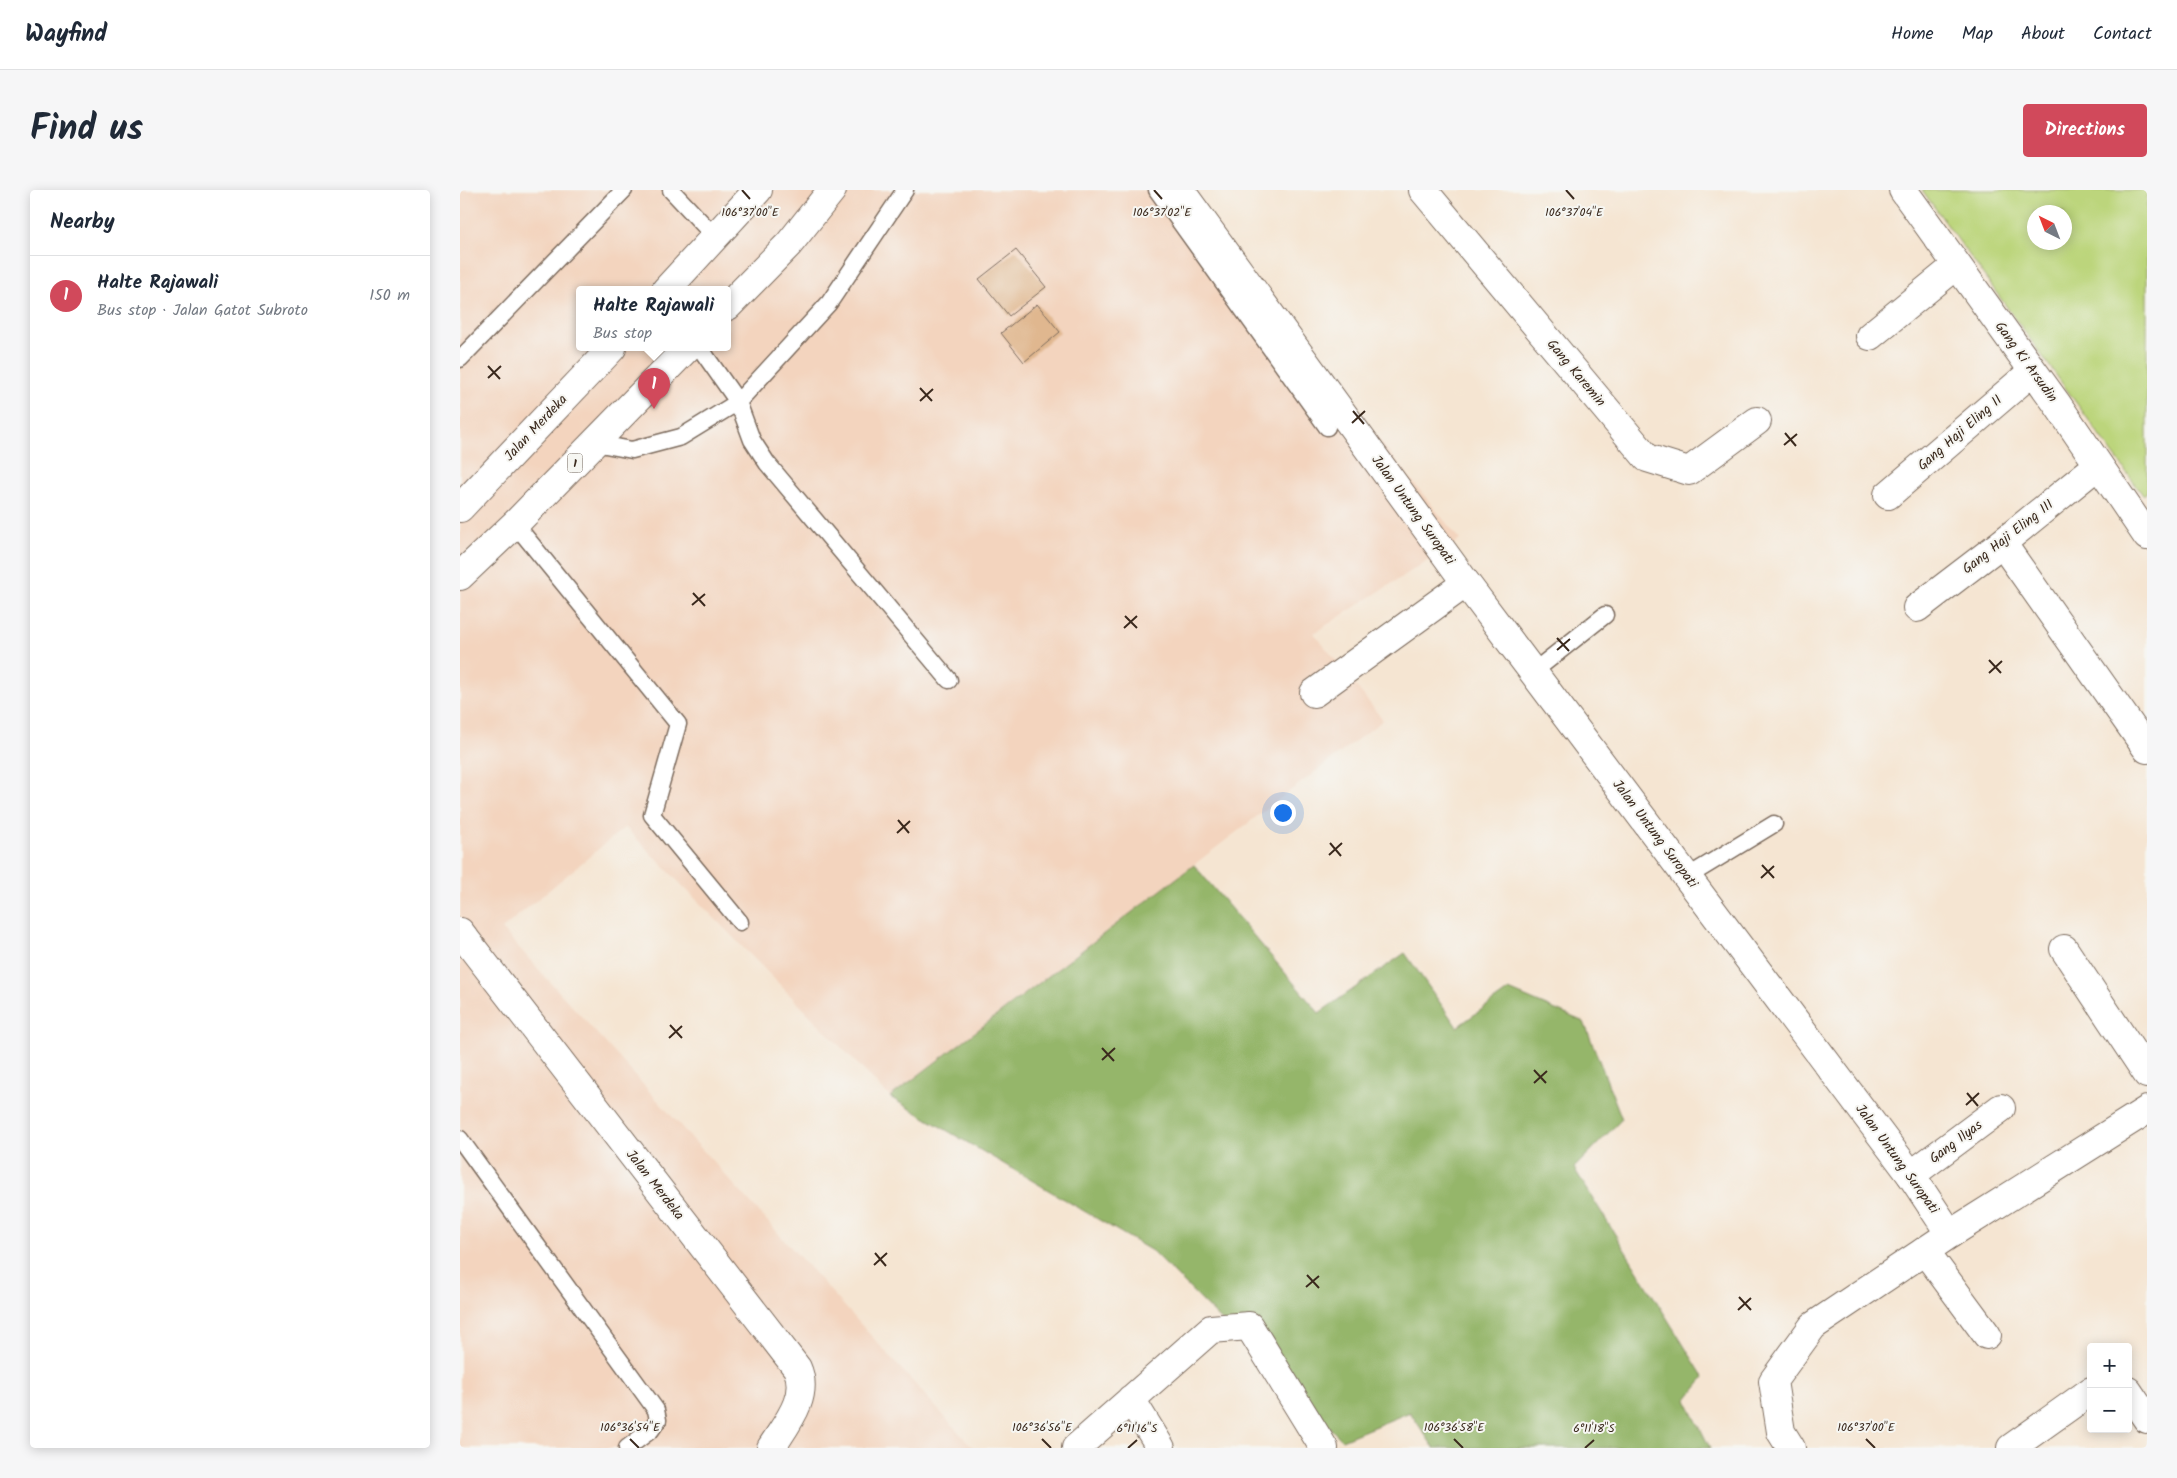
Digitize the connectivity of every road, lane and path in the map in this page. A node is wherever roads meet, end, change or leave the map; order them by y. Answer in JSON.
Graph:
{"nodes":[{"id":1,"x":624,"y":190,"type":"edge"},
{"id":2,"x":671,"y":190,"type":"edge"},
{"id":3,"x":758,"y":190,"type":"edge"},
{"id":4,"x":832,"y":190,"type":"edge"},
{"id":5,"x":905,"y":190,"type":"edge"},
{"id":6,"x":1157,"y":190,"type":"edge"},
{"id":7,"x":1180,"y":190,"type":"edge"},
{"id":8,"x":1423,"y":190,"type":"edge"},
{"id":9,"x":1903,"y":190,"type":"edge"},
{"id":10,"x":716,"y":238,"type":"junction"},
{"id":11,"x":1957,"y":265,"type":"junction"},
{"id":12,"x":670,"y":286,"type":"edge"},
{"id":13,"x":731,"y":303,"type":"edge"},
{"id":14,"x":1870,"y":336,"type":"dead end"},
{"id":15,"x":609,"y":351,"type":"edge"},
{"id":16,"x":684,"y":351,"type":"edge"},
{"id":17,"x":702,"y":351,"type":"edge"},
{"id":18,"x":460,"y":359,"type":"edge"},
{"id":19,"x":2033,"y":370,"type":"junction"},
{"id":20,"x":738,"y":402,"type":"junction"},
{"id":21,"x":1757,"y":421,"type":"dead end"},
{"id":22,"x":1327,"y":427,"type":"dead end"},
{"id":23,"x":595,"y":443,"type":"junction"},
{"id":24,"x":2098,"y":465,"type":"junction"},
{"id":25,"x":1888,"y":495,"type":"dead end"},
{"id":26,"x":460,"y":508,"type":"edge"},
{"id":27,"x":515,"y":524,"type":"junction"},
{"id":28,"x":2147,"y":536,"type":"edge"},
{"id":29,"x":2002,"y":543,"type":"junction"},
{"id":30,"x":460,"y":576,"type":"edge"},
{"id":31,"x":1466,"y":583,"type":"junction"},
{"id":32,"x":1918,"y":608,"type":"dead end"},
{"id":33,"x":1605,"y":615,"type":"dead end"},
{"id":34,"x":1533,"y":672,"type":"junction"},
{"id":35,"x":949,"y":680,"type":"dead end"},
{"id":36,"x":1314,"y":693,"type":"dead end"},
{"id":37,"x":2147,"y":749,"type":"edge"},
{"id":38,"x":1774,"y":824,"type":"dead end"},
{"id":39,"x":1687,"y":877,"type":"junction"},
{"id":40,"x":740,"y":922,"type":"dead end"},
{"id":41,"x":460,"y":932,"type":"edge"},
{"id":42,"x":2064,"y":949,"type":"dead end"},
{"id":43,"x":2147,"y":1074,"type":"edge"},
{"id":44,"x":2001,"y":1108,"type":"dead end"},
{"id":45,"x":2147,"y":1110,"type":"edge"},
{"id":46,"x":460,"y":1139,"type":"edge"},
{"id":47,"x":1911,"y":1175,"type":"junction"},
{"id":48,"x":1950,"y":1234,"type":"junction"},
{"id":49,"x":1925,"y":1251,"type":"junction"},
{"id":50,"x":1987,"y":1335,"type":"dead end"},
{"id":51,"x":2087,"y":1394,"type":"edge"},
{"id":52,"x":2132,"y":1398,"type":"edge"},
{"id":53,"x":1131,"y":1399,"type":"junction"},
{"id":54,"x":2147,"y":1419,"type":"edge"},
{"id":55,"x":627,"y":1448,"type":"edge"},
{"id":56,"x":771,"y":1448,"type":"edge"},
{"id":57,"x":1076,"y":1448,"type":"edge"},
{"id":58,"x":1161,"y":1448,"type":"edge"},
{"id":59,"x":1324,"y":1448,"type":"edge"},
{"id":60,"x":1791,"y":1448,"type":"edge"},
{"id":61,"x":2011,"y":1448,"type":"edge"}],
"edges":[{"from":1,"to":18,"type":"lane"},
{"from":2,"to":10,"type":"lane"},
{"from":3,"to":10,"type":"main road"},
{"from":4,"to":13,"type":"main road"},
{"from":5,"to":20,"type":"lane"},
{"from":6,"to":22,"type":"lane"},
{"from":7,"to":31,"type":"main road","name":"Jalan Untung Suropati"},
{"from":8,"to":21,"type":"main road","name":"Gang Karemin"},
{"from":9,"to":11,"type":"main road","name":"Gang Ki Arsudin"},
{"from":10,"to":12,"type":"main road"},
{"from":11,"to":14,"type":"main road"},
{"from":11,"to":19,"type":"main road","name":"Gang Ki Arsudin"},
{"from":15,"to":26,"type":"main road","name":"Jalan Merdeka"},
{"from":16,"to":23,"type":"main road","number":"1"},
{"from":17,"to":20,"type":"lane"},
{"from":19,"to":24,"type":"main road","name":"Gang Ki Arsudin"},
{"from":19,"to":25,"type":"main road","name":"Gang Haji Eling II"},
{"from":20,"to":23,"type":"lane"},
{"from":20,"to":35,"type":"lane"},
{"from":23,"to":27,"type":"main road","number":"1"},
{"from":24,"to":28,"type":"main road","name":"Gang Ki Arsudin"},
{"from":24,"to":29,"type":"main road","name":"Gang Haji Eling III"},
{"from":27,"to":30,"type":"main road","number":"1"},
{"from":27,"to":40,"type":"lane"},
{"from":29,"to":32,"type":"main road","name":"Gang Haji Eling III"},
{"from":29,"to":37,"type":"main road"},
{"from":31,"to":34,"type":"main road","name":"Jalan Untung Suropati"},
{"from":31,"to":36,"type":"main road"},
{"from":33,"to":34,"type":"lane"},
{"from":34,"to":39,"type":"main road","name":"Jalan Untung Suropati"},
{"from":38,"to":39,"type":"lane"},
{"from":39,"to":47,"type":"main road","name":"Jalan Untung Suropati"},
{"from":41,"to":56,"type":"main road","name":"Jalan Merdeka"},
{"from":42,"to":43,"type":"main road"},
{"from":44,"to":47,"type":"main road","name":"Gang Ilyas"},
{"from":45,"to":48,"type":"main road"},
{"from":46,"to":55,"type":"lane"},
{"from":47,"to":48,"type":"main road","name":"Jalan Untung Suropati"},
{"from":48,"to":49,"type":"main road"},
{"from":49,"to":50,"type":"main road"},
{"from":49,"to":60,"type":"main road"},
{"from":51,"to":61,"type":"main road"},
{"from":52,"to":54,"type":"main road"},
{"from":53,"to":57,"type":"main road"},
{"from":53,"to":58,"type":"main road"},
{"from":53,"to":59,"type":"main road"}]}
